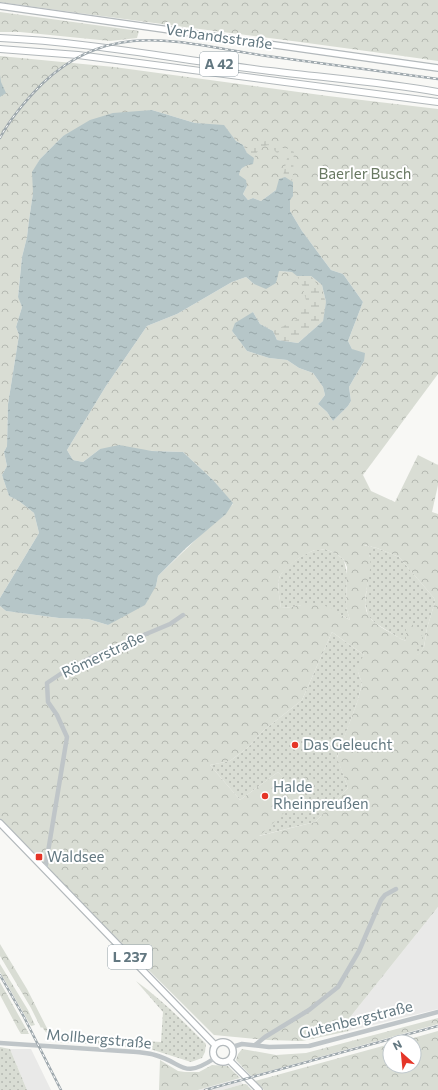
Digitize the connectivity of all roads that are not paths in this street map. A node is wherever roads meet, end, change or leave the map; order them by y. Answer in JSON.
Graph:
{"nodes":[{"id":1,"x":0,"y":6,"type":"edge"},
{"id":2,"x":0,"y":38,"type":"edge"},
{"id":3,"x":0,"y":49,"type":"edge"},
{"id":4,"x":438,"y":68,"type":"edge"},
{"id":5,"x":438,"y":92,"type":"edge"},
{"id":6,"x":438,"y":102,"type":"edge"},
{"id":7,"x":183,"y":615,"type":"dead end"},
{"id":8,"x":0,"y":822,"type":"edge"},
{"id":9,"x":45,"y":870,"type":"junction"},
{"id":10,"x":396,"y":889,"type":"dead end"},
{"id":11,"x":438,"y":1012,"type":"edge"},
{"id":12,"x":0,"y":1043,"type":"edge"},
{"id":13,"x":215,"y":1045,"type":"junction"},
{"id":14,"x":255,"y":1045,"type":"junction"},
{"id":15,"x":232,"y":1047,"type":"junction"},
{"id":16,"x":215,"y":1058,"type":"junction"},
{"id":17,"x":229,"y":1060,"type":"junction"},
{"id":18,"x":259,"y":1090,"type":"edge"}],
"edges":[{"from":1,"to":4,"type":"main road","name":"Verbandsstraße"},
{"from":2,"to":5,"type":"highway","number":"A 42"},
{"from":3,"to":6,"type":"highway","number":"A 42"},
{"from":7,"to":9,"type":"street","name":"Römerstraße"},
{"from":8,"to":9,"type":"main road","number":"L 237"},
{"from":9,"to":13,"type":"main road","number":"L 237"},
{"from":10,"to":14,"type":"street"},
{"from":11,"to":14,"type":"street","name":"Gutenbergstraße"},
{"from":12,"to":16,"type":"street","name":"Mollbergstraße"},
{"from":13,"to":15,"type":"main road"},
{"from":13,"to":16,"type":"main road"},
{"from":14,"to":15,"type":"street","name":"Gutenbergstraße"},
{"from":15,"to":17,"type":"main road"},
{"from":16,"to":17,"type":"main road"},
{"from":17,"to":18,"type":"main road"}]}
